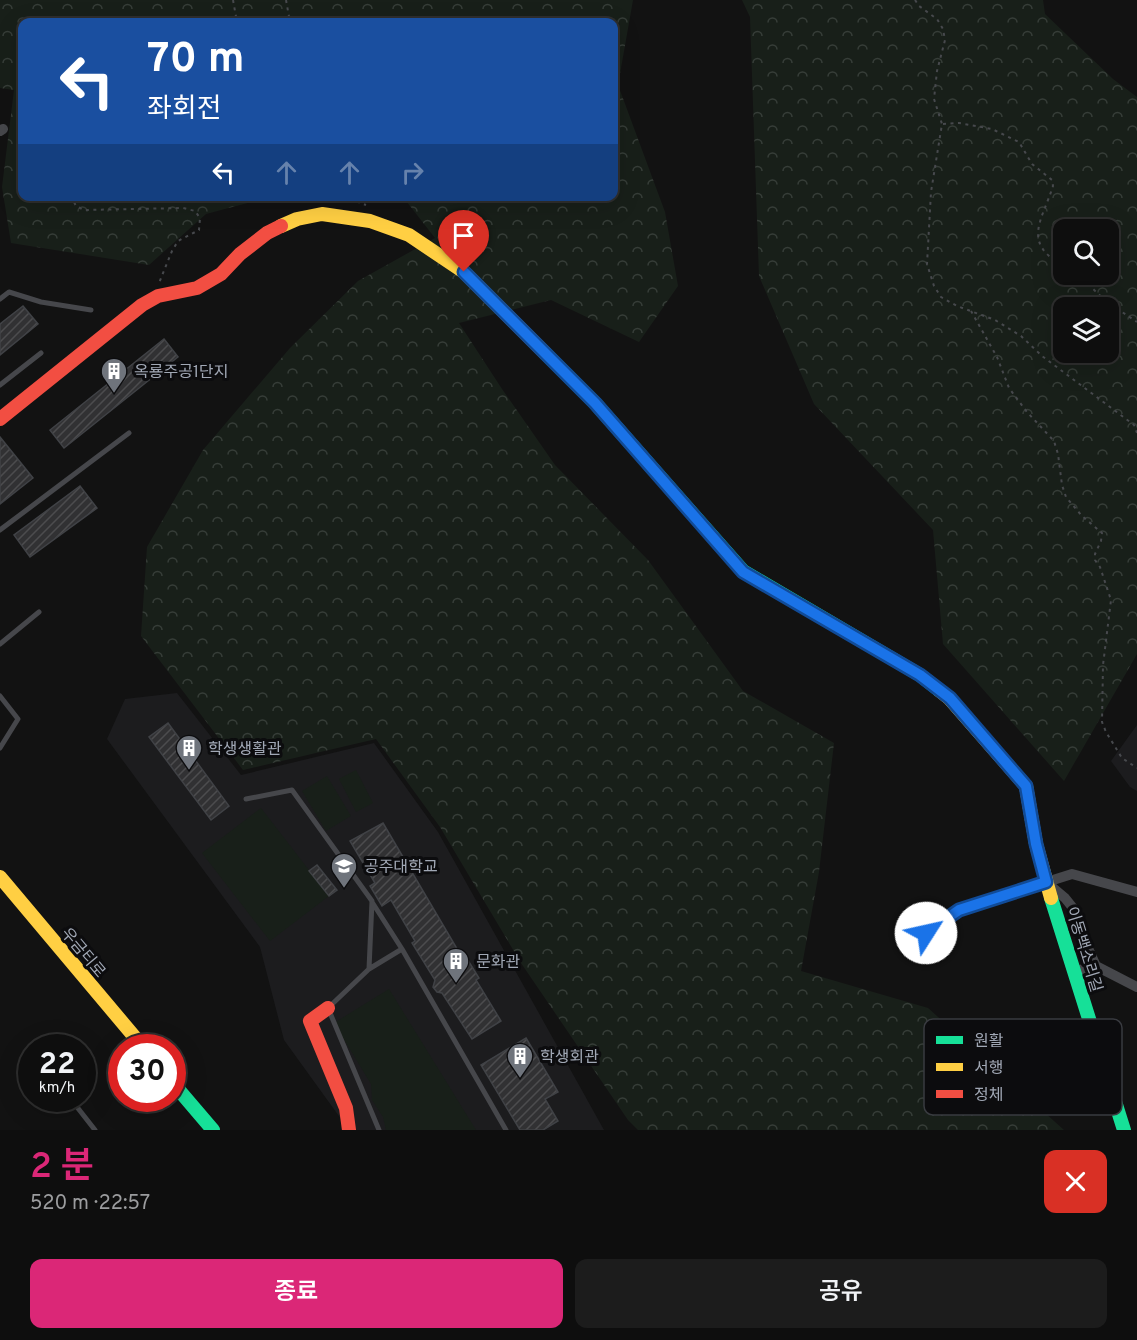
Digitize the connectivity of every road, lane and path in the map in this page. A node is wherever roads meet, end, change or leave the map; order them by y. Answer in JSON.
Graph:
{"nodes":[{"id":1,"x":233,"y":0,"type":"edge"},
{"id":2,"x":286,"y":0,"type":"edge"},
{"id":3,"x":915,"y":0,"type":"edge"},
{"id":4,"x":236,"y":18,"type":"edge"},
{"id":5,"x":289,"y":18,"type":"edge"},
{"id":6,"x":942,"y":124,"type":"junction"},
{"id":7,"x":75,"y":201,"type":"edge"},
{"id":8,"x":1053,"y":258,"type":"edge"},
{"id":9,"x":1089,"y":285,"type":"edge"},
{"id":10,"x":158,"y":296,"type":"junction"},
{"id":11,"x":0,"y":298,"type":"edge"},
{"id":12,"x":91,"y":310,"type":"dead end"},
{"id":13,"x":971,"y":311,"type":"junction"},
{"id":14,"x":1137,"y":322,"type":"edge"},
{"id":15,"x":41,"y":353,"type":"dead end"},
{"id":16,"x":0,"y":385,"type":"edge"},
{"id":17,"x":0,"y":419,"type":"edge"},
{"id":18,"x":129,"y":433,"type":"dead end"},
{"id":19,"x":1137,"y":433,"type":"edge"},
{"id":20,"x":0,"y":530,"type":"edge"},
{"id":21,"x":39,"y":612,"type":"dead end"},
{"id":22,"x":0,"y":644,"type":"edge"},
{"id":23,"x":0,"y":696,"type":"edge"},
{"id":24,"x":0,"y":748,"type":"edge"},
{"id":25,"x":1137,"y":768,"type":"edge"},
{"id":26,"x":246,"y":799,"type":"dead end"},
{"id":27,"x":0,"y":878,"type":"edge"},
{"id":28,"x":1046,"y":882,"type":"junction"},
{"id":29,"x":1137,"y":892,"type":"edge"},
{"id":30,"x":372,"y":901,"type":"junction"},
{"id":31,"x":926,"y":933,"type":"dead end"},
{"id":32,"x":402,"y":949,"type":"junction"},
{"id":33,"x":1096,"y":966,"type":"junction"},
{"id":34,"x":369,"y":969,"type":"junction"},
{"id":35,"x":1075,"y":971,"type":"junction"},
{"id":36,"x":1137,"y":987,"type":"edge"},
{"id":37,"x":328,"y":1008,"type":"junction"},
{"id":38,"x":1090,"y":1019,"type":"edge"},
{"id":39,"x":132,"y":1034,"type":"edge"},
{"id":40,"x":186,"y":1098,"type":"edge"},
{"id":41,"x":81,"y":1112,"type":"edge"},
{"id":42,"x":1119,"y":1115,"type":"edge"},
{"id":43,"x":95,"y":1130,"type":"edge"},
{"id":44,"x":213,"y":1130,"type":"edge"},
{"id":45,"x":349,"y":1130,"type":"edge"},
{"id":46,"x":379,"y":1130,"type":"edge"},
{"id":47,"x":506,"y":1130,"type":"edge"},
{"id":48,"x":1124,"y":1130,"type":"edge"}],
"edges":[{"from":1,"to":4,"type":"path"},
{"from":2,"to":5,"type":"path"},
{"from":3,"to":6,"type":"path"},
{"from":6,"to":8,"type":"path"},
{"from":6,"to":13,"type":"path"},
{"from":7,"to":10,"type":"path"},
{"from":9,"to":14,"type":"path"},
{"from":10,"to":17,"type":"street"},
{"from":10,"to":28,"type":"street","name":"이동백소리길"},
{"from":11,"to":12,"type":"lane"},
{"from":13,"to":19,"type":"path"},
{"from":13,"to":25,"type":"path"},
{"from":15,"to":16,"type":"lane"},
{"from":18,"to":20,"type":"lane"},
{"from":21,"to":22,"type":"lane"},
{"from":23,"to":24,"type":"lane"},
{"from":26,"to":30,"type":"lane"},
{"from":27,"to":39,"type":"street","name":"우금티로"},
{"from":28,"to":29,"type":"street"},
{"from":28,"to":31,"type":"street"},
{"from":28,"to":33,"type":"street"},
{"from":28,"to":35,"type":"street","name":"이동백소리길"},
{"from":30,"to":32,"type":"lane"},
{"from":30,"to":34,"type":"lane"},
{"from":32,"to":34,"type":"lane"},
{"from":32,"to":47,"type":"lane"},
{"from":33,"to":35,"type":"street"},
{"from":33,"to":36,"type":"street"},
{"from":34,"to":37,"type":"lane"},
{"from":35,"to":38,"type":"street","name":"이동백소리길"},
{"from":37,"to":45,"type":"street"},
{"from":37,"to":46,"type":"lane"},
{"from":40,"to":44,"type":"street"},
{"from":41,"to":43,"type":"lane"},
{"from":42,"to":48,"type":"street","name":"이동백소리길"}]}
